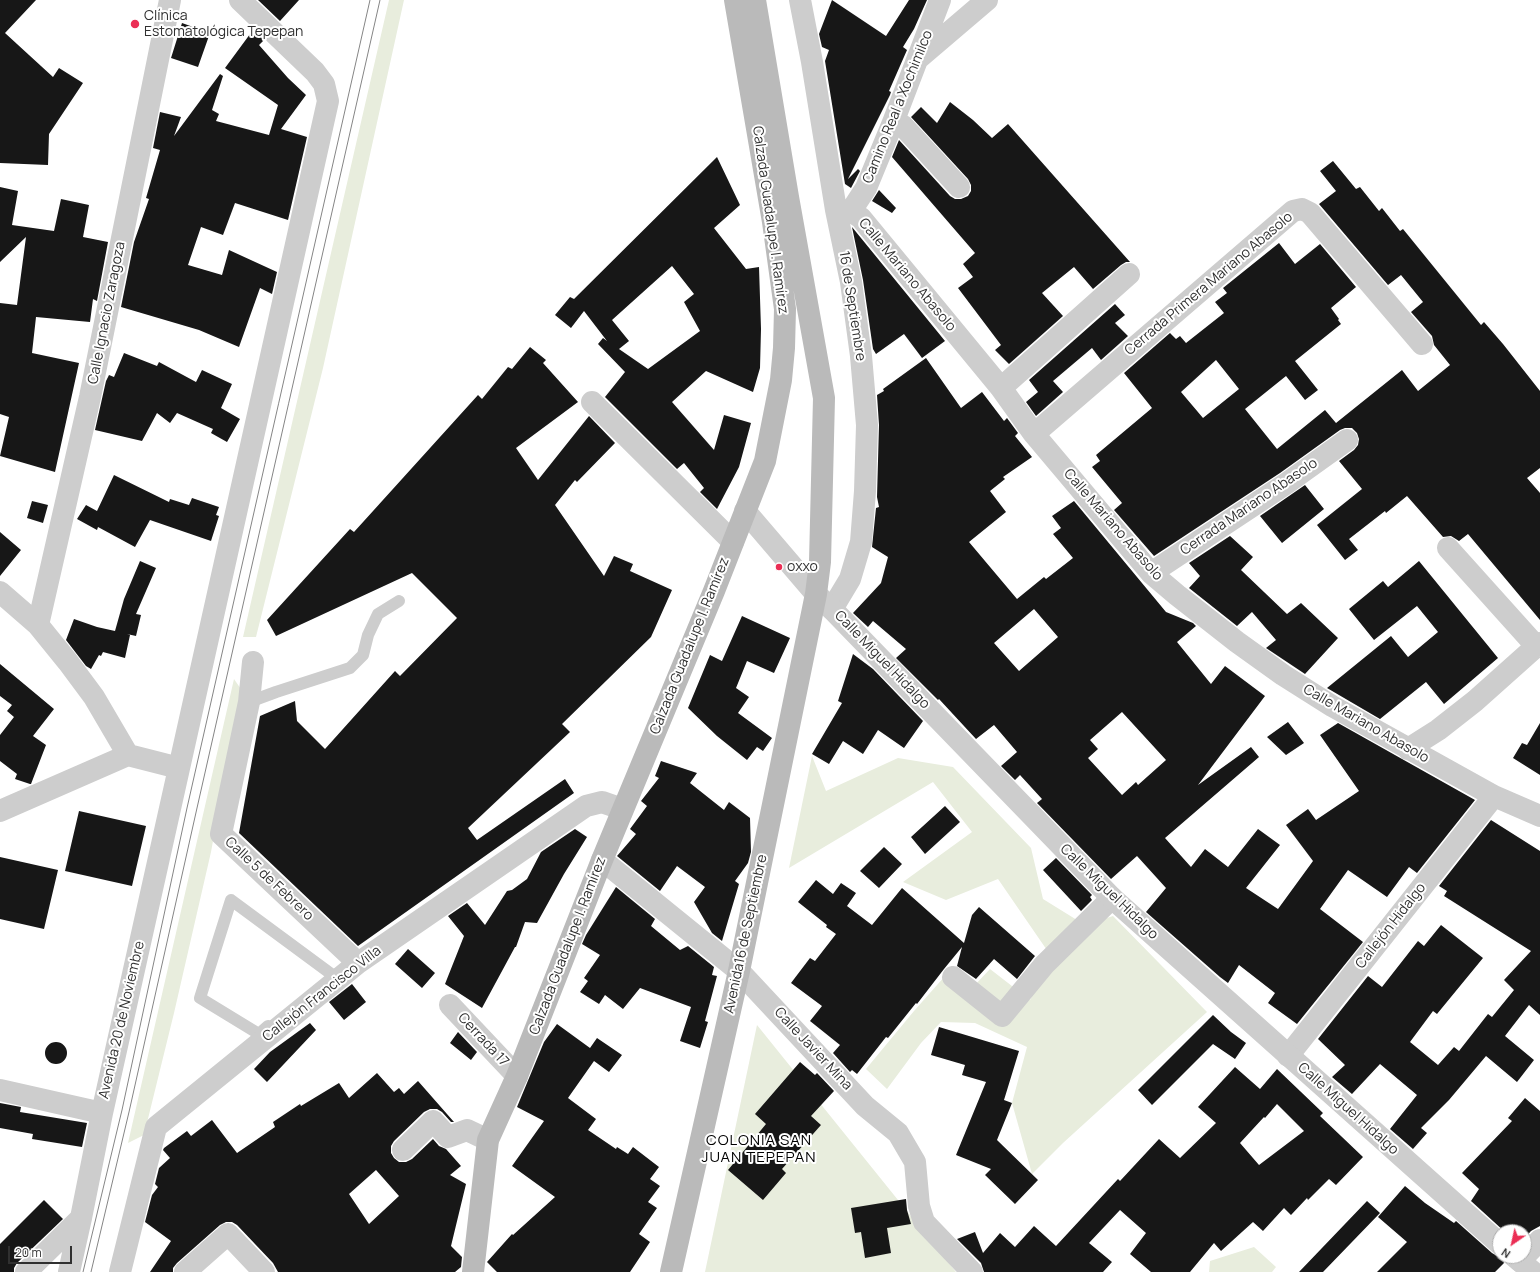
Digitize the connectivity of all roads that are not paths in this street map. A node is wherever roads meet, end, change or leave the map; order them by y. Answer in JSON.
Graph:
{"nodes":[{"id":1,"x":170,"y":0,"type":"edge"},
{"id":2,"x":240,"y":0,"type":"edge"},
{"id":3,"x":735,"y":0,"type":"edge"},
{"id":4,"x":755,"y":0,"type":"edge"},
{"id":5,"x":800,"y":0,"type":"edge"},
{"id":6,"x":940,"y":0,"type":"edge"},
{"id":7,"x":987,"y":0,"type":"edge"},
{"id":8,"x":916,"y":61,"type":"junction"},
{"id":9,"x":894,"y":120,"type":"junction"},
{"id":10,"x":959,"y":187,"type":"dead end"},
{"id":11,"x":844,"y":210,"type":"junction"},
{"id":12,"x":1129,"y":274,"type":"dead end"},
{"id":13,"x":1422,"y":344,"type":"dead end"},
{"id":14,"x":1001,"y":388,"type":"junction"},
{"id":15,"x":592,"y":402,"type":"dead end"},
{"id":16,"x":1034,"y":434,"type":"junction"},
{"id":17,"x":1347,"y":440,"type":"dead end"},
{"id":18,"x":745,"y":511,"type":"junction"},
{"id":19,"x":733,"y":542,"type":"junction"},
{"id":20,"x":1448,"y":548,"type":"dead end"},
{"id":21,"x":1151,"y":573,"type":"junction"},
{"id":22,"x":0,"y":592,"type":"edge"},
{"id":23,"x":816,"y":594,"type":"junction"},
{"id":24,"x":400,"y":601,"type":"dead end"},
{"id":25,"x":832,"y":609,"type":"junction"},
{"id":26,"x":38,"y":625,"type":"junction"},
{"id":27,"x":1538,"y":645,"type":"edge"},
{"id":28,"x":252,"y":662,"type":"dead end"},
{"id":29,"x":249,"y":702,"type":"junction"},
{"id":30,"x":1408,"y":749,"type":"junction"},
{"id":31,"x":128,"y":755,"type":"junction"},
{"id":32,"x":179,"y":768,"type":"junction"},
{"id":33,"x":1494,"y":796,"type":"junction"},
{"id":34,"x":622,"y":809,"type":"junction"},
{"id":35,"x":0,"y":811,"type":"edge"},
{"id":36,"x":1540,"y":816,"type":"edge"},
{"id":37,"x":602,"y":860,"type":"junction"},
{"id":38,"x":1112,"y":898,"type":"junction"},
{"id":39,"x":358,"y":963,"type":"junction"},
{"id":40,"x":739,"y":971,"type":"junction"},
{"id":41,"x":334,"y":977,"type":"junction"},
{"id":42,"x":953,"y":977,"type":"dead end"},
{"id":43,"x":450,"y":1005,"type":"dead end"},
{"id":44,"x":1288,"y":1056,"type":"junction"},
{"id":45,"x":517,"y":1076,"type":"junction"},
{"id":46,"x":0,"y":1090,"type":"edge"},
{"id":47,"x":102,"y":1113,"type":"junction"},
{"id":48,"x":488,"y":1140,"type":"junction"},
{"id":49,"x":403,"y":1150,"type":"dead end"},
{"id":50,"x":81,"y":1218,"type":"junction"},
{"id":51,"x":1492,"y":1237,"type":"edge"},
{"id":52,"x":1540,"y":1240,"type":"edge"},
{"id":53,"x":1532,"y":1250,"type":"edge"},
{"id":54,"x":26,"y":1272,"type":"edge"},
{"id":55,"x":69,"y":1272,"type":"edge"},
{"id":56,"x":120,"y":1272,"type":"edge"},
{"id":57,"x":184,"y":1272,"type":"edge"},
{"id":58,"x":264,"y":1272,"type":"edge"},
{"id":59,"x":473,"y":1272,"type":"edge"},
{"id":60,"x":671,"y":1272,"type":"edge"},
{"id":61,"x":972,"y":1272,"type":"edge"}],
"edges":[{"from":1,"to":26,"type":"street","name":"Calle Ignacio Zaragoza"},
{"from":2,"to":32,"type":"street","name":"Avenida 20 de Noviembre"},
{"from":3,"to":18,"type":"main road","name":"Calzada Guadalupe I. Ramírez"},
{"from":4,"to":23,"type":"main road","name":"Calzada Guadalupe I. Ramírez"},
{"from":5,"to":11,"type":"street","name":"16 de Septiembre"},
{"from":6,"to":8,"type":"street","name":"Camino Real a Xochimilco"},
{"from":7,"to":8,"type":"street"},
{"from":8,"to":9,"type":"street","name":"Camino Real a Xochimilco"},
{"from":9,"to":10,"type":"street"},
{"from":9,"to":11,"type":"street","name":"Camino Real a Xochimilco"},
{"from":11,"to":14,"type":"street","name":"Calle Mariano Abasolo"},
{"from":11,"to":25,"type":"street","name":"16 de Septiembre"},
{"from":12,"to":14,"type":"street"},
{"from":13,"to":16,"type":"street","name":"Cerrada Primera Mariano Abasolo"},
{"from":14,"to":16,"type":"street","name":"Calle Mariano Abasolo"},
{"from":15,"to":19,"type":"street"},
{"from":16,"to":21,"type":"street","name":"Calle Mariano Abasolo"},
{"from":17,"to":21,"type":"street","name":"Cerrada Mariano Abasolo"},
{"from":18,"to":19,"type":"main road","name":"Calzada Guadalupe I. Ramírez"},
{"from":18,"to":23,"type":"street","name":"Calle Miguel Hidalgo"},
{"from":19,"to":34,"type":"main road","name":"Calzada Guadalupe I. Ramírez"},
{"from":20,"to":27,"type":"street"},
{"from":21,"to":30,"type":"street","name":"Calle Mariano Abasolo"},
{"from":22,"to":26,"type":"street"},
{"from":23,"to":25,"type":"street","name":"Calle Miguel Hidalgo"},
{"from":23,"to":40,"type":"main road","name":"Avenida16 de Septiembre"},
{"from":24,"to":29,"type":"lane"},
{"from":25,"to":38,"type":"street","name":"Calle Miguel Hidalgo"},
{"from":26,"to":31,"type":"street"},
{"from":27,"to":30,"type":"street"},
{"from":28,"to":29,"type":"street","name":"Calle 5 de Febrero"},
{"from":29,"to":39,"type":"street","name":"Calle 5 de Febrero"},
{"from":30,"to":33,"type":"street","name":"Calle Mariano Abasolo"},
{"from":31,"to":32,"type":"street"},
{"from":31,"to":35,"type":"street"},
{"from":32,"to":47,"type":"street","name":"Avenida 20 de Noviembre"},
{"from":33,"to":36,"type":"street","name":"Calle Mariano Abasolo"},
{"from":33,"to":44,"type":"street","name":"Callejón Hidalgo"},
{"from":34,"to":37,"type":"main road","name":"Calzada Guadalupe I. Ramírez"},
{"from":34,"to":39,"type":"street","name":"Callejón Francisco Villa"},
{"from":37,"to":40,"type":"street","name":"Calle Javier Mina"},
{"from":37,"to":45,"type":"main road","name":"Calzada Guadalupe I. Ramírez"},
{"from":38,"to":42,"type":"street"},
{"from":38,"to":44,"type":"street","name":"Calle Miguel Hidalgo"},
{"from":39,"to":41,"type":"street","name":"Callejón Francisco Villa"},
{"from":40,"to":60,"type":"main road","name":"Avenida16 de Septiembre"},
{"from":40,"to":61,"type":"street","name":"Calle Javier Mina"},
{"from":41,"to":41,"type":"lane"},
{"from":41,"to":56,"type":"street","name":"Callejón Francisco Villa"},
{"from":43,"to":45,"type":"street","name":"Cerrada 17"},
{"from":44,"to":51,"type":"street","name":"Calle Miguel Hidalgo"},
{"from":45,"to":48,"type":"main road","name":"Calzada Guadalupe I. Ramírez"},
{"from":46,"to":47,"type":"street"},
{"from":47,"to":50,"type":"street","name":"Avenida 20 de Noviembre"},
{"from":48,"to":49,"type":"street"},
{"from":48,"to":59,"type":"main road","name":"Calzada Guadalupe I. Ramírez"},
{"from":50,"to":54,"type":"street"},
{"from":50,"to":55,"type":"street","name":"Avenida 20 de Noviembre"},
{"from":52,"to":53,"type":"street"},
{"from":57,"to":58,"type":"street"}]}
